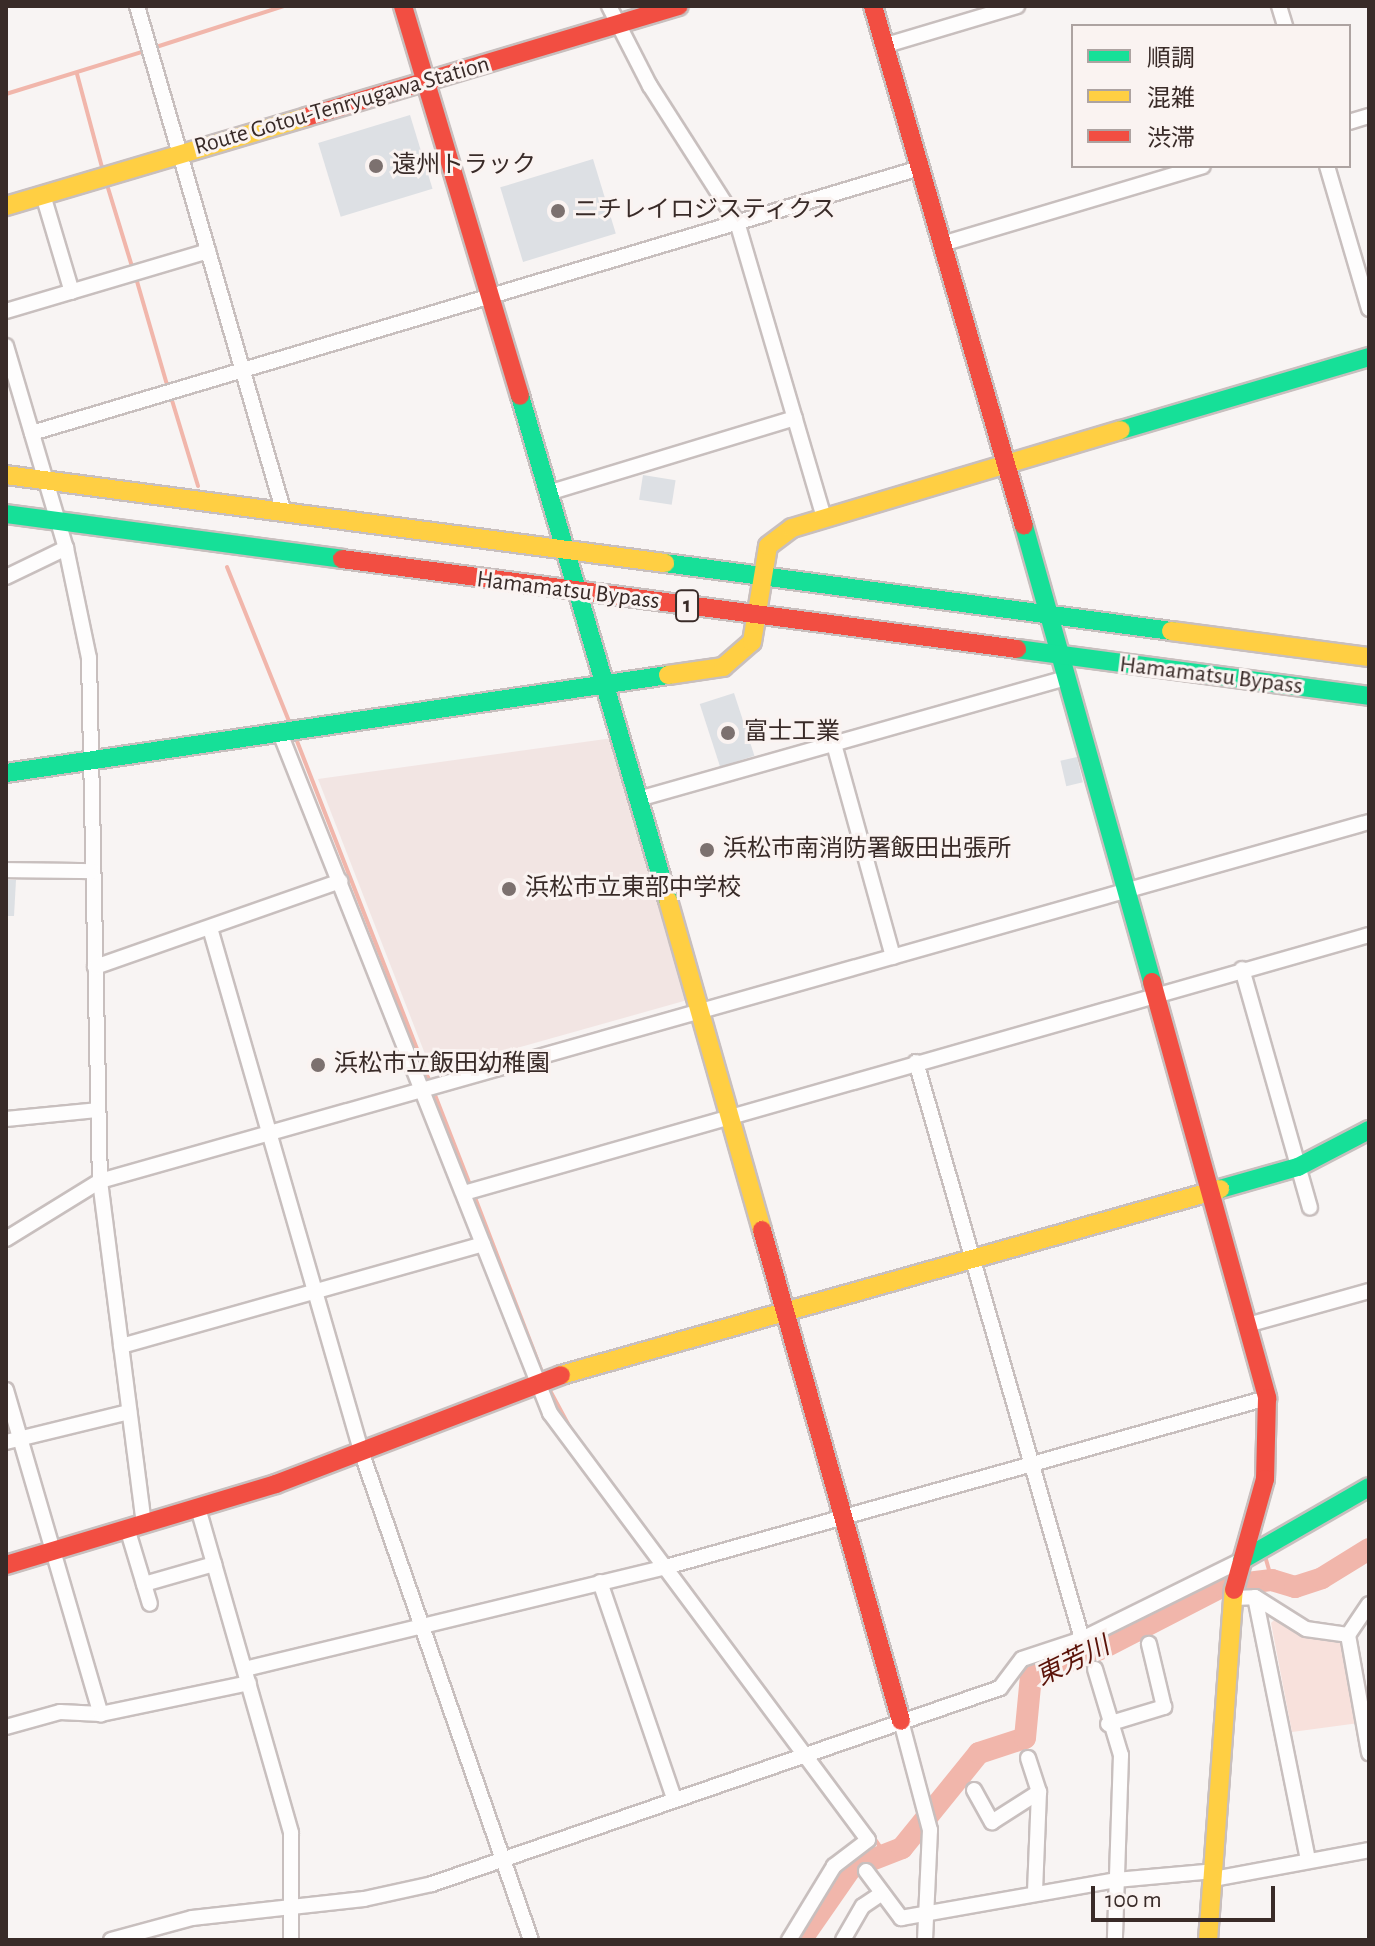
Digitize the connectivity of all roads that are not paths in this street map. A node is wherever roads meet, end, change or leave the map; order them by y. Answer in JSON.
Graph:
{"nodes":[{"id":1,"x":137,"y":6,"type":"edge"},
{"id":2,"x":403,"y":6,"type":"edge"},
{"id":3,"x":609,"y":6,"type":"edge"},
{"id":4,"x":679,"y":6,"type":"edge"},
{"id":5,"x":873,"y":6,"type":"edge"},
{"id":6,"x":1017,"y":6,"type":"edge"},
{"id":7,"x":618,"y":24,"type":"junction"},
{"id":8,"x":883,"y":46,"type":"junction"},
{"id":9,"x":428,"y":82,"type":"junction"},
{"id":10,"x":181,"y":153,"type":"junction"},
{"id":11,"x":920,"y":168,"type":"junction"},
{"id":12,"x":1196,"y":168,"type":"edge"},
{"id":13,"x":1328,"y":168,"type":"edge"},
{"id":14,"x":43,"y":195,"type":"junction"},
{"id":15,"x":6,"y":206,"type":"edge"},
{"id":16,"x":737,"y":222,"type":"junction"},
{"id":17,"x":942,"y":244,"type":"junction"},
{"id":18,"x":208,"y":251,"type":"junction"},
{"id":19,"x":72,"y":292,"type":"junction"},
{"id":20,"x":491,"y":297,"type":"junction"},
{"id":21,"x":1369,"y":309,"type":"edge"},
{"id":22,"x":6,"y":311,"type":"edge"},
{"id":23,"x":6,"y":346,"type":"edge"},
{"id":24,"x":1369,"y":357,"type":"edge"},
{"id":25,"x":243,"y":370,"type":"junction"},
{"id":26,"x":795,"y":418,"type":"junction"},
{"id":27,"x":32,"y":433,"type":"junction"},
{"id":28,"x":1006,"y":465,"type":"junction"},
{"id":29,"x":6,"y":475,"type":"edge"},
{"id":30,"x":46,"y":480,"type":"junction"},
{"id":31,"x":548,"y":493,"type":"junction"},
{"id":32,"x":284,"y":513,"type":"junction"},
{"id":33,"x":6,"y":514,"type":"edge"},
{"id":34,"x":824,"y":517,"type":"junction"},
{"id":35,"x":57,"y":521,"type":"junction"},
{"id":36,"x":66,"y":548,"type":"junction"},
{"id":37,"x":565,"y":550,"type":"junction"},
{"id":38,"x":6,"y":577,"type":"edge"},
{"id":39,"x":760,"y":577,"type":"junction"},
{"id":40,"x":580,"y":595,"type":"junction"},
{"id":41,"x":758,"y":613,"type":"junction"},
{"id":42,"x":1050,"y":615,"type":"junction"},
{"id":43,"x":1369,"y":657,"type":"edge"},
{"id":44,"x":1063,"y":658,"type":"junction"},
{"id":45,"x":1067,"y":678,"type":"junction"},
{"id":46,"x":607,"y":686,"type":"junction"},
{"id":47,"x":1369,"y":696,"type":"edge"},
{"id":48,"x":280,"y":733,"type":"junction"},
{"id":49,"x":834,"y":744,"type":"junction"},
{"id":50,"x":92,"y":760,"type":"junction"},
{"id":51,"x":6,"y":773,"type":"edge"},
{"id":52,"x":638,"y":799,"type":"junction"},
{"id":53,"x":1369,"y":822,"type":"edge"},
{"id":54,"x":6,"y":870,"type":"edge"},
{"id":55,"x":93,"y":871,"type":"junction"},
{"id":56,"x":340,"y":881,"type":"junction"},
{"id":57,"x":1127,"y":890,"type":"junction"},
{"id":58,"x":210,"y":928,"type":"junction"},
{"id":59,"x":1369,"y":935,"type":"edge"},
{"id":60,"x":893,"y":957,"type":"junction"},
{"id":61,"x":95,"y":967,"type":"junction"},
{"id":62,"x":1242,"y":969,"type":"junction"},
{"id":63,"x":1156,"y":993,"type":"junction"},
{"id":64,"x":699,"y":1012,"type":"junction"},
{"id":65,"x":916,"y":1062,"type":"junction"},
{"id":66,"x":423,"y":1091,"type":"junction"},
{"id":67,"x":97,"y":1110,"type":"junction"},
{"id":68,"x":729,"y":1115,"type":"junction"},
{"id":69,"x":6,"y":1119,"type":"edge"},
{"id":70,"x":1369,"y":1130,"type":"edge"},
{"id":71,"x":269,"y":1134,"type":"junction"},
{"id":72,"x":1298,"y":1167,"type":"junction"},
{"id":73,"x":100,"y":1181,"type":"junction"},
{"id":74,"x":1214,"y":1191,"type":"junction"},
{"id":75,"x":464,"y":1193,"type":"junction"},
{"id":76,"x":1310,"y":1208,"type":"dead end"},
{"id":77,"x":6,"y":1239,"type":"edge"},
{"id":78,"x":483,"y":1244,"type":"junction"},
{"id":79,"x":974,"y":1259,"type":"junction"},
{"id":80,"x":1369,"y":1291,"type":"edge"},
{"id":81,"x":315,"y":1292,"type":"junction"},
{"id":82,"x":784,"y":1313,"type":"junction"},
{"id":83,"x":1251,"y":1324,"type":"junction"},
{"id":84,"x":121,"y":1346,"type":"junction"},
{"id":85,"x":538,"y":1382,"type":"junction"},
{"id":86,"x":6,"y":1390,"type":"edge"},
{"id":87,"x":1267,"y":1398,"type":"junction"},
{"id":88,"x":129,"y":1412,"type":"junction"},
{"id":89,"x":13,"y":1440,"type":"edge"},
{"id":90,"x":362,"y":1454,"type":"junction"},
{"id":91,"x":1032,"y":1465,"type":"junction"},
{"id":92,"x":1369,"y":1487,"type":"edge"},
{"id":93,"x":198,"y":1508,"type":"junction"},
{"id":94,"x":842,"y":1517,"type":"junction"},
{"id":95,"x":135,"y":1525,"type":"junction"},
{"id":96,"x":57,"y":1549,"type":"junction"},
{"id":97,"x":214,"y":1564,"type":"junction"},
{"id":98,"x":6,"y":1565,"type":"edge"},
{"id":99,"x":1240,"y":1566,"type":"junction"},
{"id":100,"x":666,"y":1567,"type":"junction"},
{"id":101,"x":600,"y":1582,"type":"junction"},
{"id":102,"x":144,"y":1584,"type":"junction"},
{"id":103,"x":1233,"y":1595,"type":"junction"},
{"id":104,"x":1255,"y":1597,"type":"junction"},
{"id":105,"x":150,"y":1604,"type":"dead end"},
{"id":106,"x":1369,"y":1604,"type":"edge"},
{"id":107,"x":423,"y":1624,"type":"junction"},
{"id":108,"x":1348,"y":1635,"type":"junction"},
{"id":109,"x":1082,"y":1639,"type":"junction"},
{"id":110,"x":1149,"y":1644,"type":"dead end"},
{"id":111,"x":1095,"y":1669,"type":"dead end"},
{"id":112,"x":247,"y":1676,"type":"junction"},
{"id":113,"x":101,"y":1714,"type":"junction"},
{"id":114,"x":901,"y":1721,"type":"junction"},
{"id":115,"x":1108,"y":1724,"type":"junction"},
{"id":116,"x":6,"y":1727,"type":"edge"},
{"id":117,"x":1369,"y":1753,"type":"edge"},
{"id":118,"x":805,"y":1754,"type":"junction"},
{"id":119,"x":1028,"y":1758,"type":"dead end"},
{"id":120,"x":974,"y":1790,"type":"dead end"},
{"id":121,"x":1039,"y":1792,"type":"junction"},
{"id":122,"x":674,"y":1798,"type":"junction"},
{"id":123,"x":1369,"y":1850,"type":"edge"},
{"id":124,"x":503,"y":1859,"type":"junction"},
{"id":125,"x":1308,"y":1861,"type":"junction"},
{"id":126,"x":866,"y":1871,"type":"dead end"},
{"id":127,"x":1214,"y":1875,"type":"junction"},
{"id":128,"x":1116,"y":1880,"type":"junction"},
{"id":129,"x":882,"y":1893,"type":"junction"},
{"id":130,"x":1035,"y":1893,"type":"junction"},
{"id":131,"x":292,"y":1906,"type":"junction"},
{"id":132,"x":926,"y":1913,"type":"junction"},
{"id":133,"x":133,"y":1937,"type":"edge"},
{"id":134,"x":111,"y":1940,"type":"edge"},
{"id":135,"x":291,"y":1940,"type":"edge"},
{"id":136,"x":531,"y":1940,"type":"edge"},
{"id":137,"x":789,"y":1940,"type":"edge"},
{"id":138,"x":843,"y":1940,"type":"edge"},
{"id":139,"x":925,"y":1940,"type":"edge"},
{"id":140,"x":1115,"y":1940,"type":"edge"},
{"id":141,"x":1208,"y":1940,"type":"edge"}],
"edges":[{"from":1,"to":10,"type":"street"},
{"from":2,"to":9,"type":"main road"},
{"from":3,"to":7,"type":"street"},
{"from":4,"to":7,"type":"main road","name":"Route Gotou-Tenryugawa Station"},
{"from":5,"to":8,"type":"main road"},
{"from":6,"to":8,"type":"street"},
{"from":7,"to":9,"type":"main road","name":"Route Gotou-Tenryugawa Station"},
{"from":7,"to":16,"type":"street"},
{"from":8,"to":11,"type":"main road"},
{"from":9,"to":10,"type":"main road","name":"Route Gotou-Tenryugawa Station"},
{"from":9,"to":20,"type":"main road"},
{"from":10,"to":14,"type":"main road","name":"Route Gotou-Tenryugawa Station"},
{"from":10,"to":18,"type":"street"},
{"from":11,"to":16,"type":"street"},
{"from":11,"to":17,"type":"main road"},
{"from":12,"to":17,"type":"street"},
{"from":13,"to":21,"type":"street"},
{"from":14,"to":15,"type":"main road","name":"Route Gotou-Tenryugawa Station"},
{"from":14,"to":19,"type":"street"},
{"from":16,"to":20,"type":"street"},
{"from":16,"to":26,"type":"street"},
{"from":17,"to":28,"type":"main road"},
{"from":18,"to":19,"type":"street"},
{"from":18,"to":25,"type":"street"},
{"from":19,"to":22,"type":"street"},
{"from":20,"to":25,"type":"street"},
{"from":20,"to":31,"type":"main road"},
{"from":23,"to":27,"type":"street"},
{"from":24,"to":28,"type":"main road"},
{"from":25,"to":27,"type":"street"},
{"from":25,"to":32,"type":"street"},
{"from":26,"to":31,"type":"street"},
{"from":26,"to":34,"type":"street"},
{"from":27,"to":30,"type":"street"},
{"from":28,"to":34,"type":"main road"},
{"from":28,"to":42,"type":"main road"},
{"from":29,"to":30,"type":"main road","name":"Hamamatsu Bypass","number":"1"},
{"from":30,"to":32,"type":"main road","name":"Hamamatsu Bypass","number":"1"},
{"from":30,"to":35,"type":"street"},
{"from":31,"to":37,"type":"main road"},
{"from":32,"to":37,"type":"main road","name":"Hamamatsu Bypass","number":"1"},
{"from":33,"to":35,"type":"main road","name":"Hamamatsu Bypass","number":"1"},
{"from":34,"to":39,"type":"main road"},
{"from":35,"to":36,"type":"street"},
{"from":35,"to":40,"type":"main road","name":"Hamamatsu Bypass","number":"1"},
{"from":36,"to":38,"type":"street"},
{"from":36,"to":50,"type":"street"},
{"from":37,"to":39,"type":"main road","name":"Hamamatsu Bypass","number":"1"},
{"from":37,"to":40,"type":"main road"},
{"from":39,"to":41,"type":"main road"},
{"from":39,"to":42,"type":"main road","name":"Hamamatsu Bypass","number":"1"},
{"from":40,"to":41,"type":"main road","name":"Hamamatsu Bypass","number":"1"},
{"from":40,"to":46,"type":"main road"},
{"from":41,"to":44,"type":"main road","name":"Hamamatsu Bypass","number":"1"},
{"from":41,"to":46,"type":"main road"},
{"from":42,"to":43,"type":"main road","name":"Hamamatsu Bypass","number":"1"},
{"from":42,"to":44,"type":"main road"},
{"from":44,"to":45,"type":"main road"},
{"from":44,"to":47,"type":"main road","name":"Hamamatsu Bypass","number":"1"},
{"from":45,"to":49,"type":"street"},
{"from":45,"to":57,"type":"main road"},
{"from":46,"to":48,"type":"main road"},
{"from":46,"to":52,"type":"main road"},
{"from":48,"to":50,"type":"main road"},
{"from":48,"to":56,"type":"street"},
{"from":49,"to":52,"type":"street"},
{"from":49,"to":60,"type":"street"},
{"from":50,"to":51,"type":"main road"},
{"from":50,"to":55,"type":"street"},
{"from":52,"to":64,"type":"main road"},
{"from":53,"to":57,"type":"street"},
{"from":54,"to":55,"type":"street"},
{"from":55,"to":61,"type":"street"},
{"from":56,"to":58,"type":"street"},
{"from":56,"to":66,"type":"street"},
{"from":57,"to":60,"type":"street"},
{"from":57,"to":63,"type":"main road"},
{"from":58,"to":61,"type":"street"},
{"from":58,"to":71,"type":"street"},
{"from":59,"to":62,"type":"street"},
{"from":60,"to":64,"type":"street"},
{"from":61,"to":67,"type":"street"},
{"from":62,"to":63,"type":"street"},
{"from":62,"to":72,"type":"street"},
{"from":63,"to":65,"type":"street"},
{"from":63,"to":74,"type":"main road"},
{"from":64,"to":66,"type":"street"},
{"from":64,"to":68,"type":"main road"},
{"from":65,"to":68,"type":"street"},
{"from":65,"to":79,"type":"street"},
{"from":66,"to":71,"type":"street"},
{"from":66,"to":75,"type":"street"},
{"from":67,"to":69,"type":"street"},
{"from":67,"to":73,"type":"street"},
{"from":68,"to":75,"type":"street"},
{"from":68,"to":82,"type":"main road"},
{"from":70,"to":72,"type":"main road"},
{"from":71,"to":73,"type":"street"},
{"from":71,"to":81,"type":"street"},
{"from":72,"to":74,"type":"main road"},
{"from":72,"to":76,"type":"street"},
{"from":73,"to":77,"type":"street"},
{"from":73,"to":84,"type":"street"},
{"from":74,"to":79,"type":"main road"},
{"from":74,"to":83,"type":"main road"},
{"from":75,"to":78,"type":"street"},
{"from":78,"to":81,"type":"street"},
{"from":78,"to":85,"type":"street"},
{"from":79,"to":82,"type":"main road"},
{"from":79,"to":91,"type":"street"},
{"from":80,"to":83,"type":"street"},
{"from":81,"to":84,"type":"street"},
{"from":81,"to":90,"type":"street"},
{"from":82,"to":85,"type":"main road"},
{"from":82,"to":94,"type":"main road"},
{"from":83,"to":87,"type":"main road"},
{"from":84,"to":88,"type":"street"},
{"from":85,"to":90,"type":"main road"},
{"from":85,"to":100,"type":"street"},
{"from":86,"to":89,"type":"street"},
{"from":87,"to":91,"type":"street"},
{"from":87,"to":99,"type":"main road"},
{"from":88,"to":89,"type":"street"},
{"from":88,"to":95,"type":"street"},
{"from":89,"to":96,"type":"street"},
{"from":90,"to":93,"type":"main road"},
{"from":90,"to":107,"type":"street"},
{"from":91,"to":94,"type":"street"},
{"from":91,"to":109,"type":"street"},
{"from":92,"to":99,"type":"main road"},
{"from":93,"to":95,"type":"main road"},
{"from":93,"to":97,"type":"street"},
{"from":94,"to":100,"type":"street"},
{"from":94,"to":114,"type":"main road"},
{"from":95,"to":96,"type":"main road"},
{"from":95,"to":102,"type":"street"},
{"from":96,"to":98,"type":"main road"},
{"from":96,"to":113,"type":"street"},
{"from":97,"to":102,"type":"street"},
{"from":97,"to":112,"type":"street"},
{"from":99,"to":103,"type":"main road"},
{"from":99,"to":109,"type":"street"},
{"from":100,"to":101,"type":"street"},
{"from":100,"to":118,"type":"street"},
{"from":101,"to":107,"type":"street"},
{"from":101,"to":122,"type":"street"},
{"from":102,"to":105,"type":"street"},
{"from":103,"to":104,"type":"street"},
{"from":103,"to":127,"type":"main road"},
{"from":104,"to":108,"type":"street"},
{"from":104,"to":125,"type":"street"},
{"from":106,"to":108,"type":"street"},
{"from":107,"to":112,"type":"street"},
{"from":107,"to":124,"type":"street"},
{"from":108,"to":117,"type":"street"},
{"from":109,"to":114,"type":"street"},
{"from":110,"to":115,"type":"street"},
{"from":111,"to":115,"type":"street"},
{"from":112,"to":113,"type":"street"},
{"from":112,"to":131,"type":"street"},
{"from":113,"to":116,"type":"street"},
{"from":114,"to":118,"type":"street"},
{"from":114,"to":132,"type":"street"},
{"from":115,"to":128,"type":"street"},
{"from":118,"to":122,"type":"street"},
{"from":118,"to":137,"type":"street"},
{"from":119,"to":121,"type":"street"},
{"from":120,"to":121,"type":"street"},
{"from":121,"to":130,"type":"street"},
{"from":122,"to":124,"type":"street"},
{"from":123,"to":125,"type":"street"},
{"from":124,"to":131,"type":"street"},
{"from":124,"to":136,"type":"street"},
{"from":125,"to":127,"type":"street"},
{"from":126,"to":129,"type":"street"},
{"from":127,"to":128,"type":"street"},
{"from":127,"to":141,"type":"main road"},
{"from":128,"to":130,"type":"street"},
{"from":128,"to":140,"type":"street"},
{"from":129,"to":132,"type":"street"},
{"from":129,"to":138,"type":"street"},
{"from":130,"to":132,"type":"street"},
{"from":131,"to":133,"type":"street"},
{"from":131,"to":135,"type":"street"},
{"from":132,"to":139,"type":"street"},
{"from":133,"to":134,"type":"street"}]}
